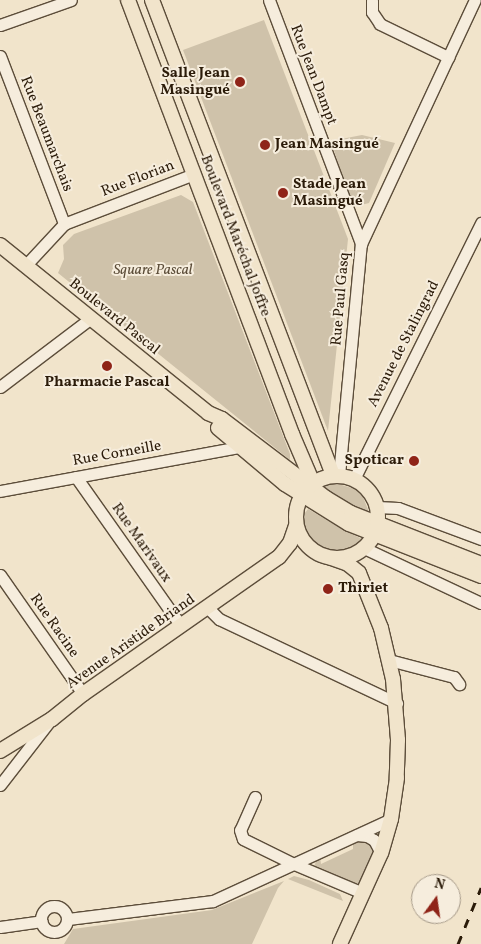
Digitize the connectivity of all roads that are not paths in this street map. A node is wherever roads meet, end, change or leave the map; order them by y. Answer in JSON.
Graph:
{"nodes":[{"id":1,"x":71,"y":0,"type":"edge"},
{"id":2,"x":128,"y":0,"type":"edge"},
{"id":3,"x":152,"y":0,"type":"edge"},
{"id":4,"x":269,"y":0,"type":"edge"},
{"id":5,"x":372,"y":0,"type":"edge"},
{"id":6,"x":475,"y":0,"type":"edge"},
{"id":7,"x":0,"y":25,"type":"edge"},
{"id":8,"x":0,"y":56,"type":"edge"},
{"id":9,"x":448,"y":57,"type":"junction"},
{"id":10,"x":212,"y":158,"type":"junction"},
{"id":11,"x":192,"y":170,"type":"junction"},
{"id":12,"x":481,"y":223,"type":"edge"},
{"id":13,"x":64,"y":224,"type":"junction"},
{"id":14,"x":361,"y":244,"type":"junction"},
{"id":15,"x":0,"y":245,"type":"edge"},
{"id":16,"x":26,"y":266,"type":"junction"},
{"id":17,"x":91,"y":318,"type":"junction"},
{"id":18,"x":0,"y":387,"type":"edge"},
{"id":19,"x":208,"y":414,"type":"junction"},
{"id":20,"x":240,"y":447,"type":"junction"},
{"id":21,"x":336,"y":475,"type":"junction"},
{"id":22,"x":76,"y":477,"type":"junction"},
{"id":23,"x":354,"y":479,"type":"junction"},
{"id":24,"x":308,"y":488,"type":"junction"},
{"id":25,"x":0,"y":491,"type":"edge"},
{"id":26,"x":377,"y":507,"type":"junction"},
{"id":27,"x":296,"y":526,"type":"junction"},
{"id":28,"x":376,"y":529,"type":"junction"},
{"id":29,"x":481,"y":539,"type":"edge"},
{"id":30,"x":362,"y":549,"type":"junction"},
{"id":31,"x":314,"y":551,"type":"junction"},
{"id":32,"x":279,"y":557,"type":"junction"},
{"id":33,"x":331,"y":558,"type":"junction"},
{"id":34,"x":481,"y":564,"type":"edge"},
{"id":35,"x":359,"y":573,"type":"junction"},
{"id":36,"x":0,"y":575,"type":"edge"},
{"id":37,"x":481,"y":576,"type":"edge"},
{"id":38,"x":481,"y":603,"type":"edge"},
{"id":39,"x":208,"y":608,"type":"junction"},
{"id":40,"x":180,"y":626,"type":"junction"},
{"id":41,"x":390,"y":660,"type":"junction"},
{"id":42,"x":459,"y":684,"type":"dead end"},
{"id":43,"x":83,"y":694,"type":"junction"},
{"id":44,"x":397,"y":703,"type":"junction"},
{"id":45,"x":52,"y":719,"type":"junction"},
{"id":46,"x":0,"y":751,"type":"edge"},
{"id":47,"x":0,"y":785,"type":"edge"},
{"id":48,"x":255,"y":797,"type":"dead end"},
{"id":49,"x":391,"y":819,"type":"junction"},
{"id":50,"x":357,"y":835,"type":"junction"},
{"id":51,"x":381,"y":854,"type":"junction"},
{"id":52,"x":294,"y":864,"type":"junction"},
{"id":53,"x":363,"y":893,"type":"junction"},
{"id":54,"x":68,"y":920,"type":"junction"},
{"id":55,"x":42,"y":921,"type":"junction"},
{"id":56,"x":0,"y":927,"type":"edge"},
{"id":57,"x":55,"y":932,"type":"junction"},
{"id":58,"x":52,"y":944,"type":"edge"},
{"id":59,"x":340,"y":944,"type":"edge"}],
"edges":[{"from":1,"to":7,"type":"street"},
{"from":2,"to":11,"type":"main road","name":"Boulevard Maréchal Joffre"},
{"from":3,"to":10,"type":"main road","name":"Boulevard Maréchal Joffre"},
{"from":4,"to":14,"type":"street","name":"Rue Jean Dampt"},
{"from":5,"to":9,"type":"street"},
{"from":6,"to":9,"type":"street","name":"Rue Paul Gasq"},
{"from":8,"to":13,"type":"street","name":"Rue Beaumarchais"},
{"from":9,"to":14,"type":"street","name":"Rue Paul Gasq"},
{"from":10,"to":11,"type":"main road"},
{"from":10,"to":21,"type":"main road","name":"Boulevard Maréchal Joffre"},
{"from":11,"to":13,"type":"street","name":"Rue Florian"},
{"from":11,"to":24,"type":"main road","name":"Boulevard Maréchal Joffre"},
{"from":12,"to":23,"type":"street","name":"Avenue de Stalingrad"},
{"from":13,"to":16,"type":"street"},
{"from":14,"to":21,"type":"street","name":"Rue Paul Gasq"},
{"from":15,"to":16,"type":"main road","name":"Boulevard Pascal"},
{"from":16,"to":17,"type":"main road","name":"Boulevard Pascal"},
{"from":17,"to":18,"type":"street"},
{"from":17,"to":19,"type":"main road","name":"Boulevard Pascal"},
{"from":19,"to":20,"type":"main road","name":"Boulevard Pascal"},
{"from":19,"to":24,"type":"main road","name":"Boulevard Pascal"},
{"from":20,"to":22,"type":"street","name":"Rue Corneille"},
{"from":20,"to":24,"type":"main road","name":"Boulevard Pascal"},
{"from":21,"to":23,"type":"main road"},
{"from":21,"to":24,"type":"main road"},
{"from":22,"to":25,"type":"street","name":"Rue Corneille"},
{"from":22,"to":40,"type":"street","name":"Rue Marivaux"},
{"from":23,"to":26,"type":"main road"},
{"from":24,"to":27,"type":"main road","name":"Avenue Aristide Briand"},
{"from":24,"to":28,"type":"main road"},
{"from":26,"to":28,"type":"main road"},
{"from":26,"to":29,"type":"street"},
{"from":27,"to":31,"type":"main road"},
{"from":27,"to":32,"type":"main road","name":"Avenue Aristide Briand"},
{"from":28,"to":30,"type":"main road"},
{"from":28,"to":34,"type":"main road"},
{"from":28,"to":37,"type":"main road"},
{"from":30,"to":33,"type":"main road"},
{"from":30,"to":35,"type":"main road"},
{"from":30,"to":38,"type":"street"},
{"from":31,"to":32,"type":"main road","name":"Avenue Aristide Briand"},
{"from":31,"to":33,"type":"main road"},
{"from":32,"to":39,"type":"main road","name":"Avenue Aristide Briand"},
{"from":33,"to":35,"type":"main road"},
{"from":35,"to":41,"type":"main road"},
{"from":36,"to":43,"type":"street","name":"Rue Racine"},
{"from":39,"to":40,"type":"main road","name":"Avenue Aristide Briand"},
{"from":39,"to":44,"type":"street"},
{"from":40,"to":43,"type":"main road","name":"Avenue Aristide Briand"},
{"from":41,"to":42,"type":"street"},
{"from":41,"to":44,"type":"main road"},
{"from":43,"to":45,"type":"main road","name":"Avenue Aristide Briand"},
{"from":44,"to":49,"type":"main road"},
{"from":45,"to":46,"type":"main road","name":"Avenue Aristide Briand"},
{"from":45,"to":47,"type":"street"},
{"from":48,"to":52,"type":"street"},
{"from":49,"to":50,"type":"street"},
{"from":49,"to":51,"type":"main road"},
{"from":50,"to":51,"type":"street"},
{"from":50,"to":52,"type":"street"},
{"from":51,"to":53,"type":"main road"},
{"from":52,"to":53,"type":"street"},
{"from":52,"to":54,"type":"street"},
{"from":53,"to":59,"type":"main road"},
{"from":54,"to":55,"type":"street"},
{"from":54,"to":57,"type":"street"},
{"from":55,"to":56,"type":"street"},
{"from":55,"to":57,"type":"street"},
{"from":57,"to":58,"type":"street"}]}
